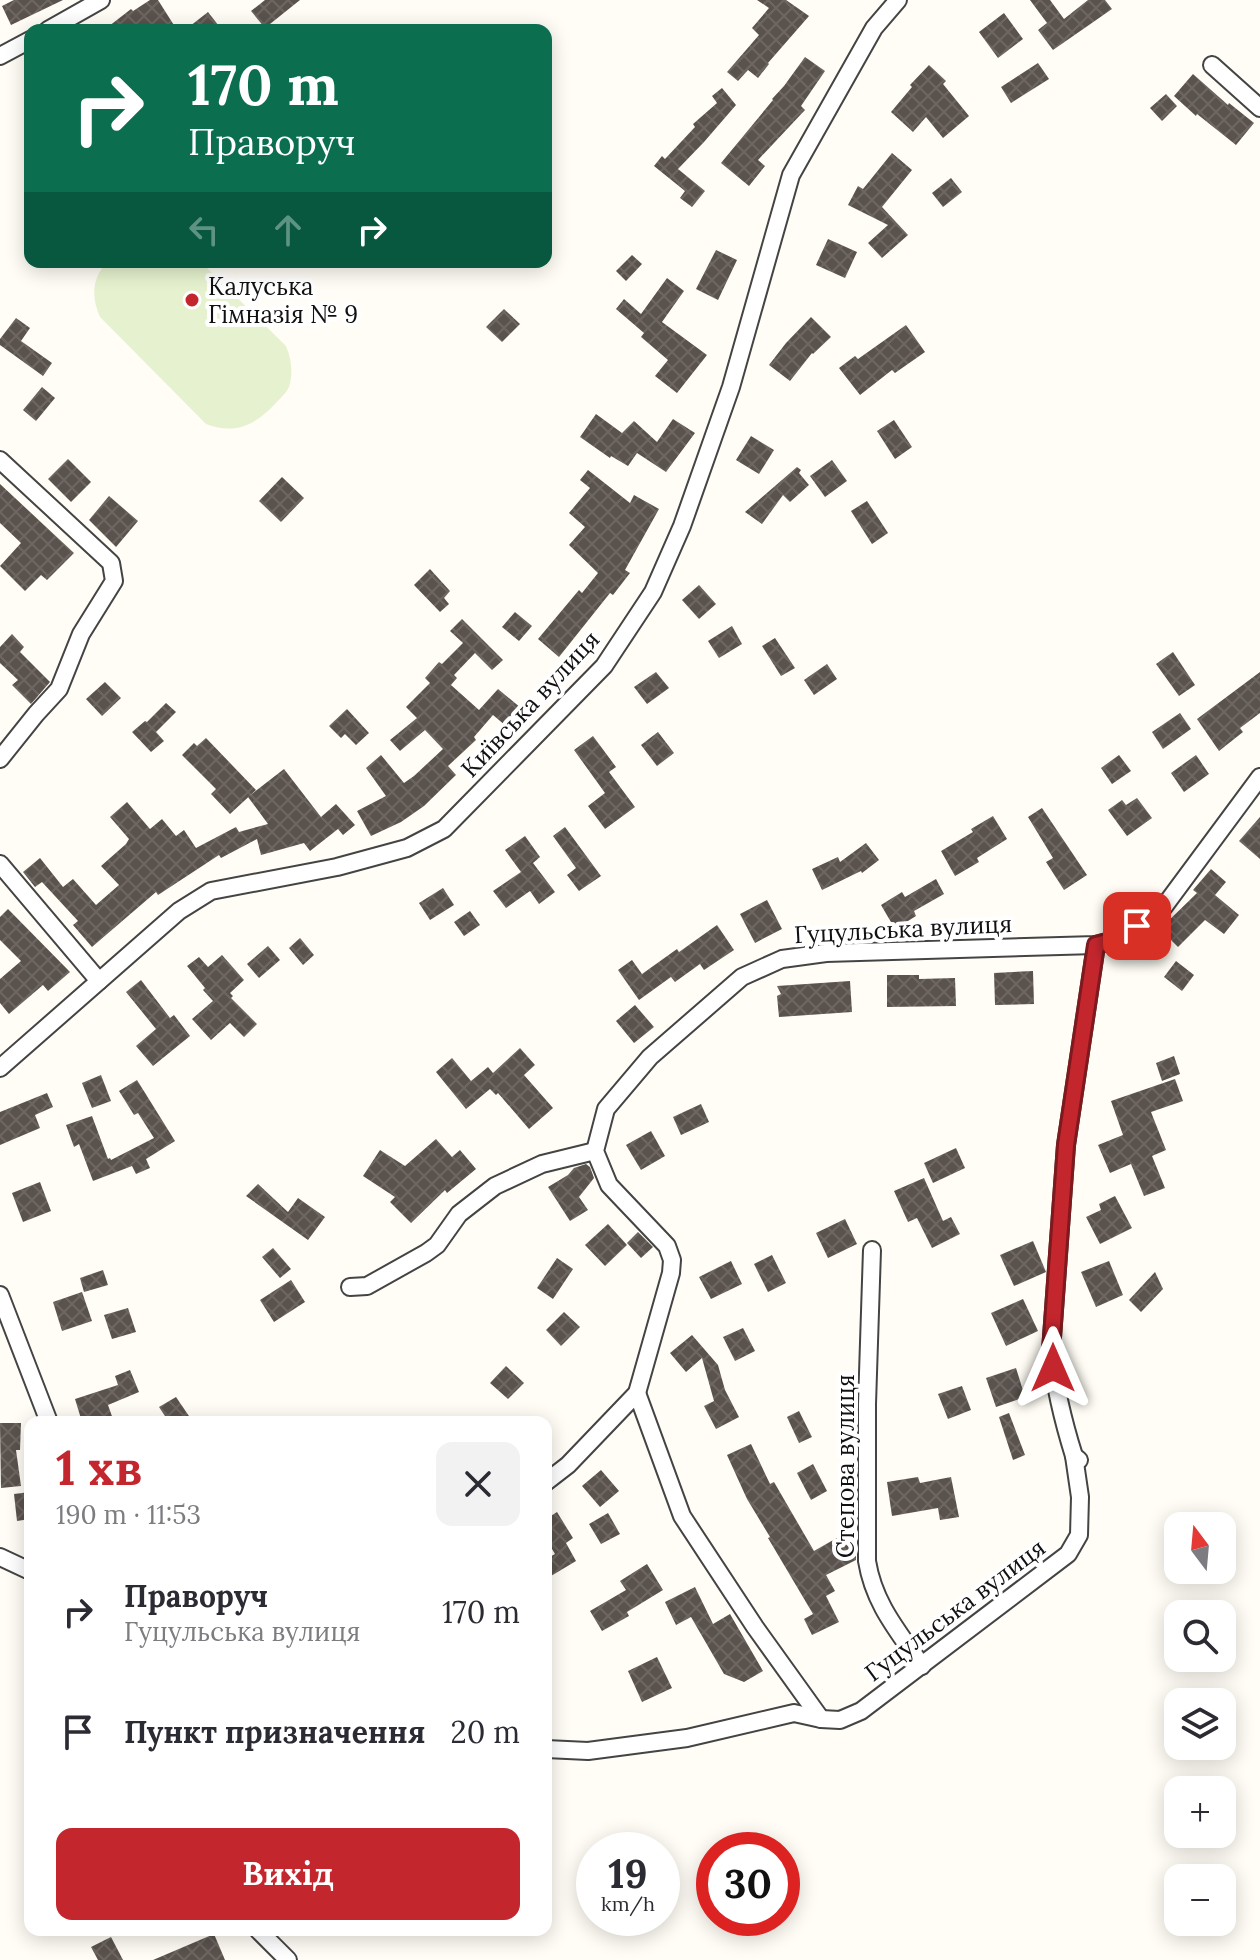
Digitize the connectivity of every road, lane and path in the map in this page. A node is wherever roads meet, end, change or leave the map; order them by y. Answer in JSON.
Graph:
{"nodes":[{"id":1,"x":101,"y":0,"type":"edge"},
{"id":2,"x":898,"y":0,"type":"edge"},
{"id":3,"x":59,"y":24,"type":"edge"},
{"id":4,"x":24,"y":43,"type":"edge"},
{"id":5,"x":0,"y":56,"type":"edge"},
{"id":6,"x":1212,"y":65,"type":"dead end"},
{"id":7,"x":1260,"y":108,"type":"edge"},
{"id":8,"x":0,"y":460,"type":"edge"},
{"id":9,"x":0,"y":759,"type":"edge"},
{"id":10,"x":1260,"y":777,"type":"edge"},
{"id":11,"x":0,"y":864,"type":"edge"},
{"id":12,"x":1096,"y":945,"type":"junction"},
{"id":13,"x":99,"y":981,"type":"junction"},
{"id":14,"x":0,"y":1068,"type":"edge"},
{"id":15,"x":595,"y":1151,"type":"junction"},
{"id":16,"x":872,"y":1250,"type":"dead end"},
{"id":17,"x":350,"y":1287,"type":"dead end"},
{"id":18,"x":0,"y":1295,"type":"edge"},
{"id":19,"x":637,"y":1393,"type":"junction"},
{"id":20,"x":47,"y":1416,"type":"edge"},
{"id":21,"x":552,"y":1477,"type":"edge"},
{"id":22,"x":0,"y":1557,"type":"edge"},
{"id":23,"x":24,"y":1568,"type":"edge"},
{"id":24,"x":922,"y":1666,"type":"junction"},
{"id":25,"x":821,"y":1719,"type":"junction"},
{"id":26,"x":552,"y":1749,"type":"edge"},
{"id":27,"x":264,"y":1936,"type":"edge"},
{"id":28,"x":288,"y":1960,"type":"edge"}],
"edges":[{"from":1,"to":3,"type":"street"},
{"from":2,"to":13,"type":"street","name":"Київська вулиця"},
{"from":4,"to":5,"type":"street"},
{"from":6,"to":7,"type":"street"},
{"from":8,"to":9,"type":"street"},
{"from":10,"to":12,"type":"street","name":"Гуцульська вулиця"},
{"from":11,"to":13,"type":"street"},
{"from":12,"to":15,"type":"street","name":"Гуцульська вулиця"},
{"from":12,"to":24,"type":"street","name":"Гуцульська вулиця"},
{"from":13,"to":14,"type":"street","name":"Київська вулиця"},
{"from":15,"to":17,"type":"street"},
{"from":15,"to":19,"type":"street"},
{"from":16,"to":24,"type":"street","name":"Степова вулиця"},
{"from":18,"to":20,"type":"street"},
{"from":19,"to":21,"type":"street"},
{"from":19,"to":25,"type":"street"},
{"from":22,"to":23,"type":"street"},
{"from":24,"to":25,"type":"street","name":"Гуцульська вулиця"},
{"from":25,"to":26,"type":"street","name":"Гуцульська вулиця"},
{"from":27,"to":28,"type":"street"}]}
